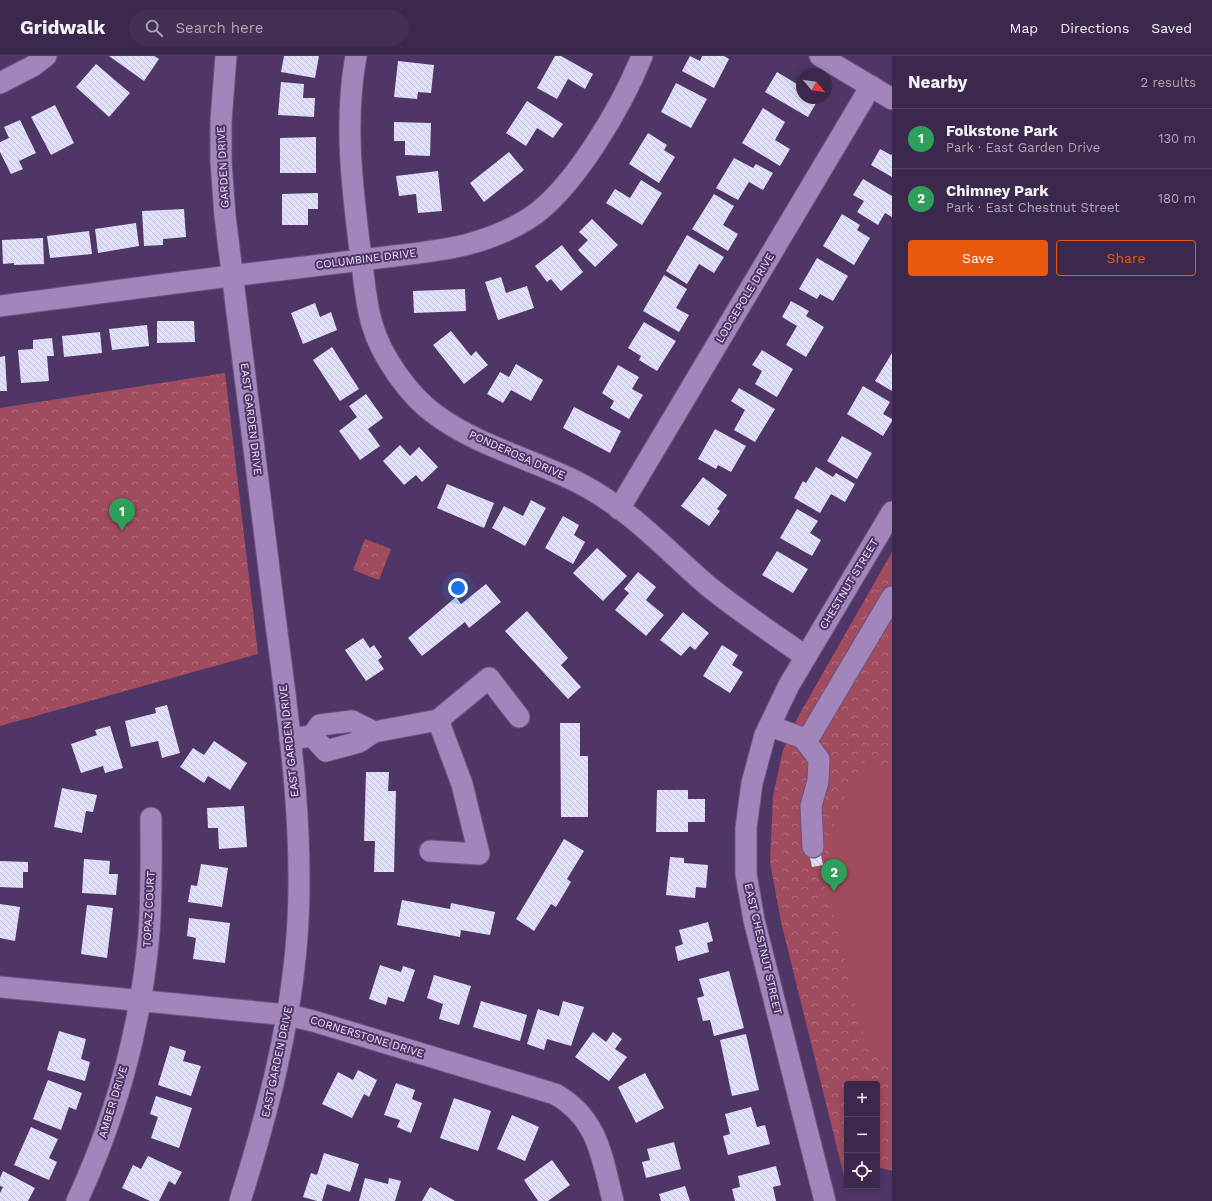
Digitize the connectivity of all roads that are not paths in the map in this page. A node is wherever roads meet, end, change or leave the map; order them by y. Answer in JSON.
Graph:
{"nodes":[{"id":1,"x":46,"y":56,"type":"edge"},
{"id":2,"x":226,"y":56,"type":"edge"},
{"id":3,"x":356,"y":56,"type":"edge"},
{"id":4,"x":642,"y":56,"type":"edge"},
{"id":5,"x":820,"y":56,"type":"edge"},
{"id":6,"x":0,"y":83,"type":"edge"},
{"id":7,"x":870,"y":86,"type":"junction"},
{"id":8,"x":892,"y":99,"type":"edge"},
{"id":9,"x":362,"y":260,"type":"junction"},
{"id":10,"x":233,"y":277,"type":"junction"},
{"id":11,"x":0,"y":306,"type":"edge"},
{"id":12,"x":619,"y":509,"type":"junction"},
{"id":13,"x":892,"y":512,"type":"edge"},
{"id":14,"x":892,"y":597,"type":"edge"},
{"id":15,"x":805,"y":656,"type":"junction"},
{"id":16,"x":520,"y":717,"type":"dead end"},
{"id":17,"x":438,"y":720,"type":"junction"},
{"id":18,"x":770,"y":726,"type":"junction"},
{"id":19,"x":803,"y":738,"type":"junction"},
{"id":20,"x":290,"y":739,"type":"junction"},
{"id":21,"x":151,"y":818,"type":"dead end"},
{"id":22,"x":813,"y":847,"type":"dead end"},
{"id":23,"x":430,"y":851,"type":"dead end"},
{"id":24,"x":0,"y":987,"type":"edge"},
{"id":25,"x":140,"y":1000,"type":"junction"},
{"id":26,"x":288,"y":1015,"type":"junction"},
{"id":27,"x":77,"y":1201,"type":"edge"},
{"id":28,"x":240,"y":1201,"type":"edge"},
{"id":29,"x":613,"y":1201,"type":"edge"},
{"id":30,"x":826,"y":1201,"type":"edge"}],
"edges":[{"from":1,"to":6,"type":"street"},
{"from":2,"to":10,"type":"street","name":"GARDEN DRIVE"},
{"from":3,"to":9,"type":"street","name":"PONDEROSA DRIVE"},
{"from":4,"to":9,"type":"street","name":"COLUMBINE DRIVE"},
{"from":5,"to":7,"type":"street"},
{"from":7,"to":8,"type":"street"},
{"from":7,"to":12,"type":"street","name":"LODGEPOLE DRIVE"},
{"from":9,"to":10,"type":"street","name":"COLUMBINE DRIVE"},
{"from":9,"to":12,"type":"street","name":"PONDEROSA DRIVE"},
{"from":10,"to":11,"type":"street","name":"COLUMBINE DRIVE"},
{"from":10,"to":20,"type":"street","name":"EAST GARDEN DRIVE"},
{"from":12,"to":15,"type":"street","name":"PONDEROSA DRIVE"},
{"from":13,"to":15,"type":"street","name":"CHESTNUT STREET"},
{"from":14,"to":19,"type":"street"},
{"from":15,"to":18,"type":"street","name":"EAST CHESTNUT STREET"},
{"from":16,"to":17,"type":"street"},
{"from":17,"to":20,"type":"street"},
{"from":17,"to":23,"type":"street"},
{"from":18,"to":19,"type":"street"},
{"from":18,"to":30,"type":"street","name":"EAST CHESTNUT STREET"},
{"from":19,"to":22,"type":"street"},
{"from":20,"to":26,"type":"street","name":"EAST GARDEN DRIVE"},
{"from":21,"to":25,"type":"street","name":"TOPAZ COURT"},
{"from":24,"to":25,"type":"street","name":"CORNERSTONE DRIVE"},
{"from":25,"to":26,"type":"street","name":"CORNERSTONE DRIVE"},
{"from":25,"to":27,"type":"street","name":"AMBER DRIVE"},
{"from":26,"to":28,"type":"street","name":"EAST GARDEN DRIVE"},
{"from":26,"to":29,"type":"street","name":"CORNERSTONE DRIVE"}]}
